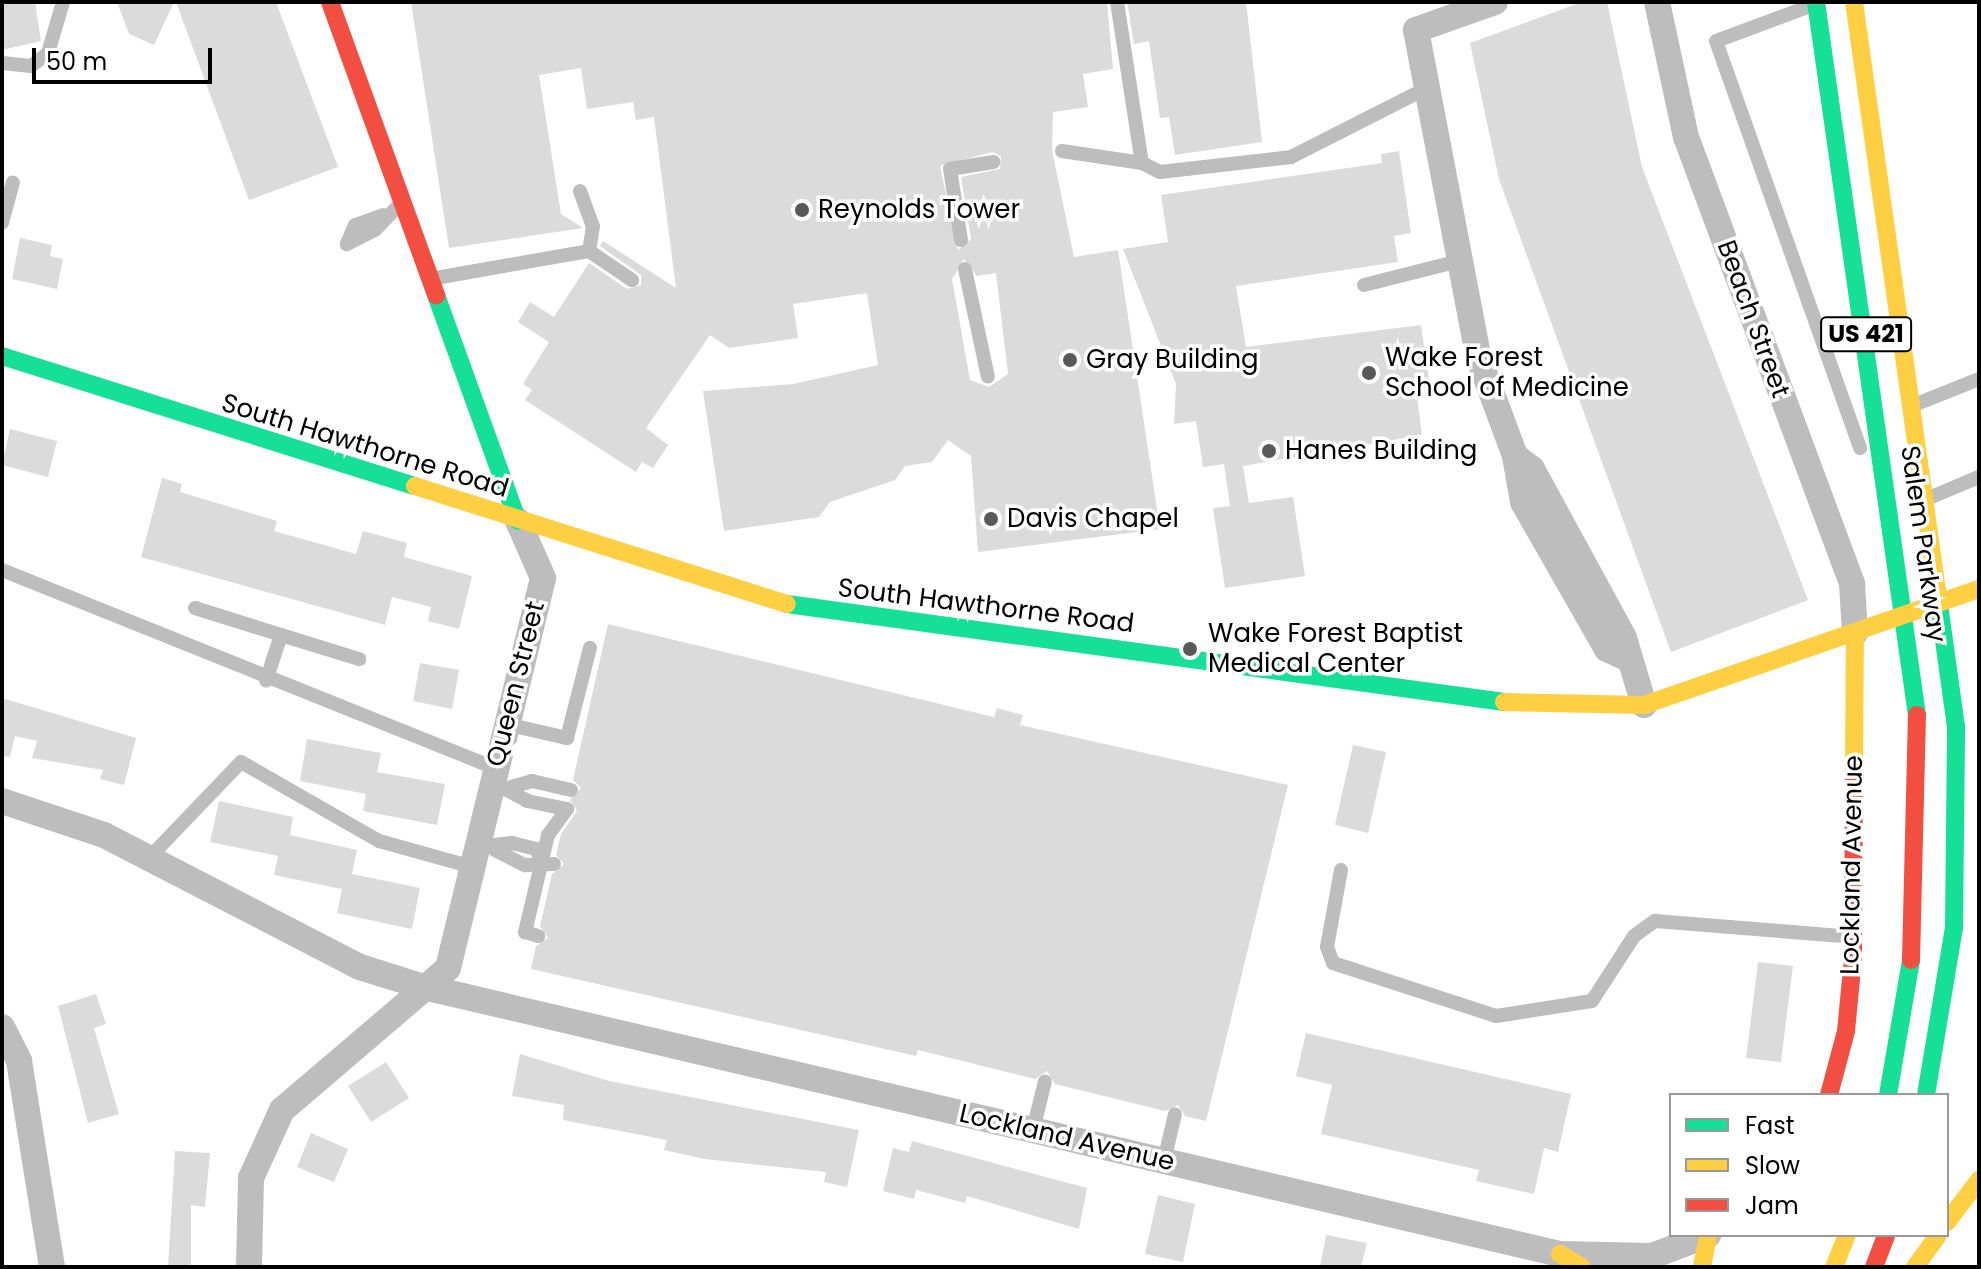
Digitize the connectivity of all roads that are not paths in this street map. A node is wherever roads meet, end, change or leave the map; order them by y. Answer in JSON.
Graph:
{"nodes":[{"id":1,"x":63,"y":2,"type":"edge"},
{"id":2,"x":330,"y":2,"type":"edge"},
{"id":3,"x":1117,"y":2,"type":"edge"},
{"id":4,"x":1495,"y":2,"type":"edge"},
{"id":5,"x":1657,"y":2,"type":"edge"},
{"id":6,"x":1854,"y":2,"type":"edge"},
{"id":7,"x":1816,"y":3,"type":"edge"},
{"id":8,"x":2,"y":63,"type":"edge"},
{"id":9,"x":1427,"y":88,"type":"junction"},
{"id":10,"x":1062,"y":151,"type":"dead end"},
{"id":11,"x":993,"y":162,"type":"dead end"},
{"id":12,"x":1142,"y":163,"type":"junction"},
{"id":13,"x":13,"y":182,"type":"dead end"},
{"id":14,"x":580,"y":191,"type":"dead end"},
{"id":15,"x":402,"y":202,"type":"junction"},
{"id":16,"x":383,"y":215,"type":"dead end"},
{"id":17,"x":2,"y":223,"type":"edge"},
{"id":18,"x":961,"y":240,"type":"dead end"},
{"id":19,"x":589,"y":251,"type":"junction"},
{"id":20,"x":1459,"y":261,"type":"junction"},
{"id":21,"x":965,"y":269,"type":"dead end"},
{"id":22,"x":430,"y":279,"type":"junction"},
{"id":23,"x":632,"y":280,"type":"dead end"},
{"id":24,"x":1364,"y":285,"type":"dead end"},
{"id":25,"x":2,"y":356,"type":"edge"},
{"id":26,"x":988,"y":377,"type":"dead end"},
{"id":27,"x":1979,"y":379,"type":"edge"},
{"id":28,"x":1854,"y":429,"type":"junction"},
{"id":29,"x":1979,"y":477,"type":"edge"},
{"id":30,"x":518,"y":521,"type":"junction"},
{"id":31,"x":2,"y":570,"type":"edge"},
{"id":32,"x":1979,"y":589,"type":"edge"},
{"id":33,"x":195,"y":608,"type":"dead end"},
{"id":34,"x":1855,"y":633,"type":"junction"},
{"id":35,"x":281,"y":635,"type":"junction"},
{"id":36,"x":590,"y":648,"type":"dead end"},
{"id":37,"x":359,"y":659,"type":"dead end"},
{"id":38,"x":266,"y":681,"type":"junction"},
{"id":39,"x":1644,"y":705,"type":"junction"},
{"id":40,"x":506,"y":724,"type":"junction"},
{"id":41,"x":499,"y":779,"type":"junction"},
{"id":42,"x":571,"y":790,"type":"dead end"},
{"id":43,"x":2,"y":801,"type":"edge"},
{"id":44,"x":482,"y":855,"type":"junction"},
{"id":45,"x":149,"y":858,"type":"junction"},
{"id":46,"x":548,"y":862,"type":"junction"},
{"id":47,"x":1341,"y":870,"type":"dead end"},
{"id":48,"x":538,"y":936,"type":"dead end"},
{"id":49,"x":1853,"y":937,"type":"junction"},
{"id":50,"x":424,"y":987,"type":"junction"},
{"id":51,"x":2,"y":1027,"type":"edge"},
{"id":52,"x":1045,"y":1081,"type":"dead end"},
{"id":53,"x":1830,"y":1093,"type":"edge"},
{"id":54,"x":1888,"y":1093,"type":"edge"},
{"id":55,"x":1926,"y":1093,"type":"edge"},
{"id":56,"x":1175,"y":1114,"type":"dead end"},
{"id":57,"x":1033,"y":1130,"type":"junction"},
{"id":58,"x":1164,"y":1161,"type":"junction"},
{"id":59,"x":1979,"y":1180,"type":"edge"},
{"id":60,"x":1949,"y":1219,"type":"edge"},
{"id":61,"x":1703,"y":1237,"type":"edge"},
{"id":62,"x":1708,"y":1237,"type":"edge"},
{"id":63,"x":1846,"y":1237,"type":"edge"},
{"id":64,"x":1885,"y":1237,"type":"edge"},
{"id":65,"x":1937,"y":1237,"type":"edge"},
{"id":66,"x":1571,"y":1261,"type":"edge"},
{"id":67,"x":52,"y":1267,"type":"edge"},
{"id":68,"x":249,"y":1267,"type":"edge"},
{"id":69,"x":1702,"y":1267,"type":"edge"},
{"id":70,"x":1834,"y":1267,"type":"edge"},
{"id":71,"x":1874,"y":1267,"type":"edge"},
{"id":72,"x":1915,"y":1267,"type":"edge"}],
"edges":[{"from":1,"to":8,"type":"lane"},
{"from":2,"to":15,"type":"main road","name":"Queen Street"},
{"from":3,"to":12,"type":"lane"},
{"from":4,"to":9,"type":"street"},
{"from":5,"to":34,"type":"street","name":"Beach Street"},
{"from":6,"to":55,"type":"main road","name":"Salem Parkway","number":"US 421"},
{"from":7,"to":28,"type":"lane"},
{"from":7,"to":54,"type":"main road","name":"Salem Parkway","number":"US 421"},
{"from":9,"to":12,"type":"lane"},
{"from":9,"to":20,"type":"street"},
{"from":10,"to":12,"type":"lane"},
{"from":11,"to":18,"type":"lane"},
{"from":13,"to":17,"type":"lane"},
{"from":14,"to":19,"type":"lane"},
{"from":15,"to":16,"type":"lane"},
{"from":15,"to":22,"type":"main road","name":"Queen Street"},
{"from":19,"to":22,"type":"lane"},
{"from":19,"to":23,"type":"lane"},
{"from":20,"to":24,"type":"lane"},
{"from":20,"to":39,"type":"street"},
{"from":21,"to":26,"type":"lane"},
{"from":22,"to":30,"type":"main road","name":"Queen Street"},
{"from":25,"to":30,"type":"main road","name":"South Hawthorne Road"},
{"from":27,"to":28,"type":"lane"},
{"from":28,"to":29,"type":"lane"},
{"from":30,"to":39,"type":"main road","name":"South Hawthorne Road"},
{"from":30,"to":40,"type":"street","name":"Queen Street"},
{"from":31,"to":38,"type":"lane"},
{"from":32,"to":34,"type":"main road","name":"South Hawthorne Road"},
{"from":33,"to":35,"type":"lane"},
{"from":34,"to":39,"type":"main road","name":"South Hawthorne Road"},
{"from":34,"to":49,"type":"main road","name":"Lockland Avenue"},
{"from":35,"to":37,"type":"lane"},
{"from":35,"to":38,"type":"lane"},
{"from":36,"to":40,"type":"lane"},
{"from":38,"to":41,"type":"lane"},
{"from":40,"to":41,"type":"street","name":"Queen Street"},
{"from":41,"to":42,"type":"lane"},
{"from":41,"to":44,"type":"street","name":"Queen Street"},
{"from":41,"to":46,"type":"lane"},
{"from":43,"to":45,"type":"street","name":"Lockland Avenue"},
{"from":44,"to":45,"type":"lane"},
{"from":44,"to":46,"type":"lane"},
{"from":44,"to":50,"type":"street","name":"Queen Street"},
{"from":45,"to":50,"type":"street","name":"Lockland Avenue"},
{"from":46,"to":48,"type":"lane"},
{"from":47,"to":49,"type":"lane"},
{"from":49,"to":53,"type":"main road","name":"Lockland Avenue"},
{"from":50,"to":57,"type":"street","name":"Lockland Avenue"},
{"from":50,"to":68,"type":"street","name":"Queen Street"},
{"from":51,"to":67,"type":"street"},
{"from":52,"to":57,"type":"lane"},
{"from":56,"to":58,"type":"lane"},
{"from":57,"to":58,"type":"street","name":"Lockland Avenue"},
{"from":58,"to":66,"type":"street","name":"Lockland Avenue"},
{"from":59,"to":60,"type":"main road"},
{"from":61,"to":66,"type":"street","name":"Lockland Avenue"},
{"from":62,"to":69,"type":"main road"},
{"from":63,"to":70,"type":"main road"},
{"from":64,"to":71,"type":"main road"},
{"from":65,"to":72,"type":"main road"}]}
